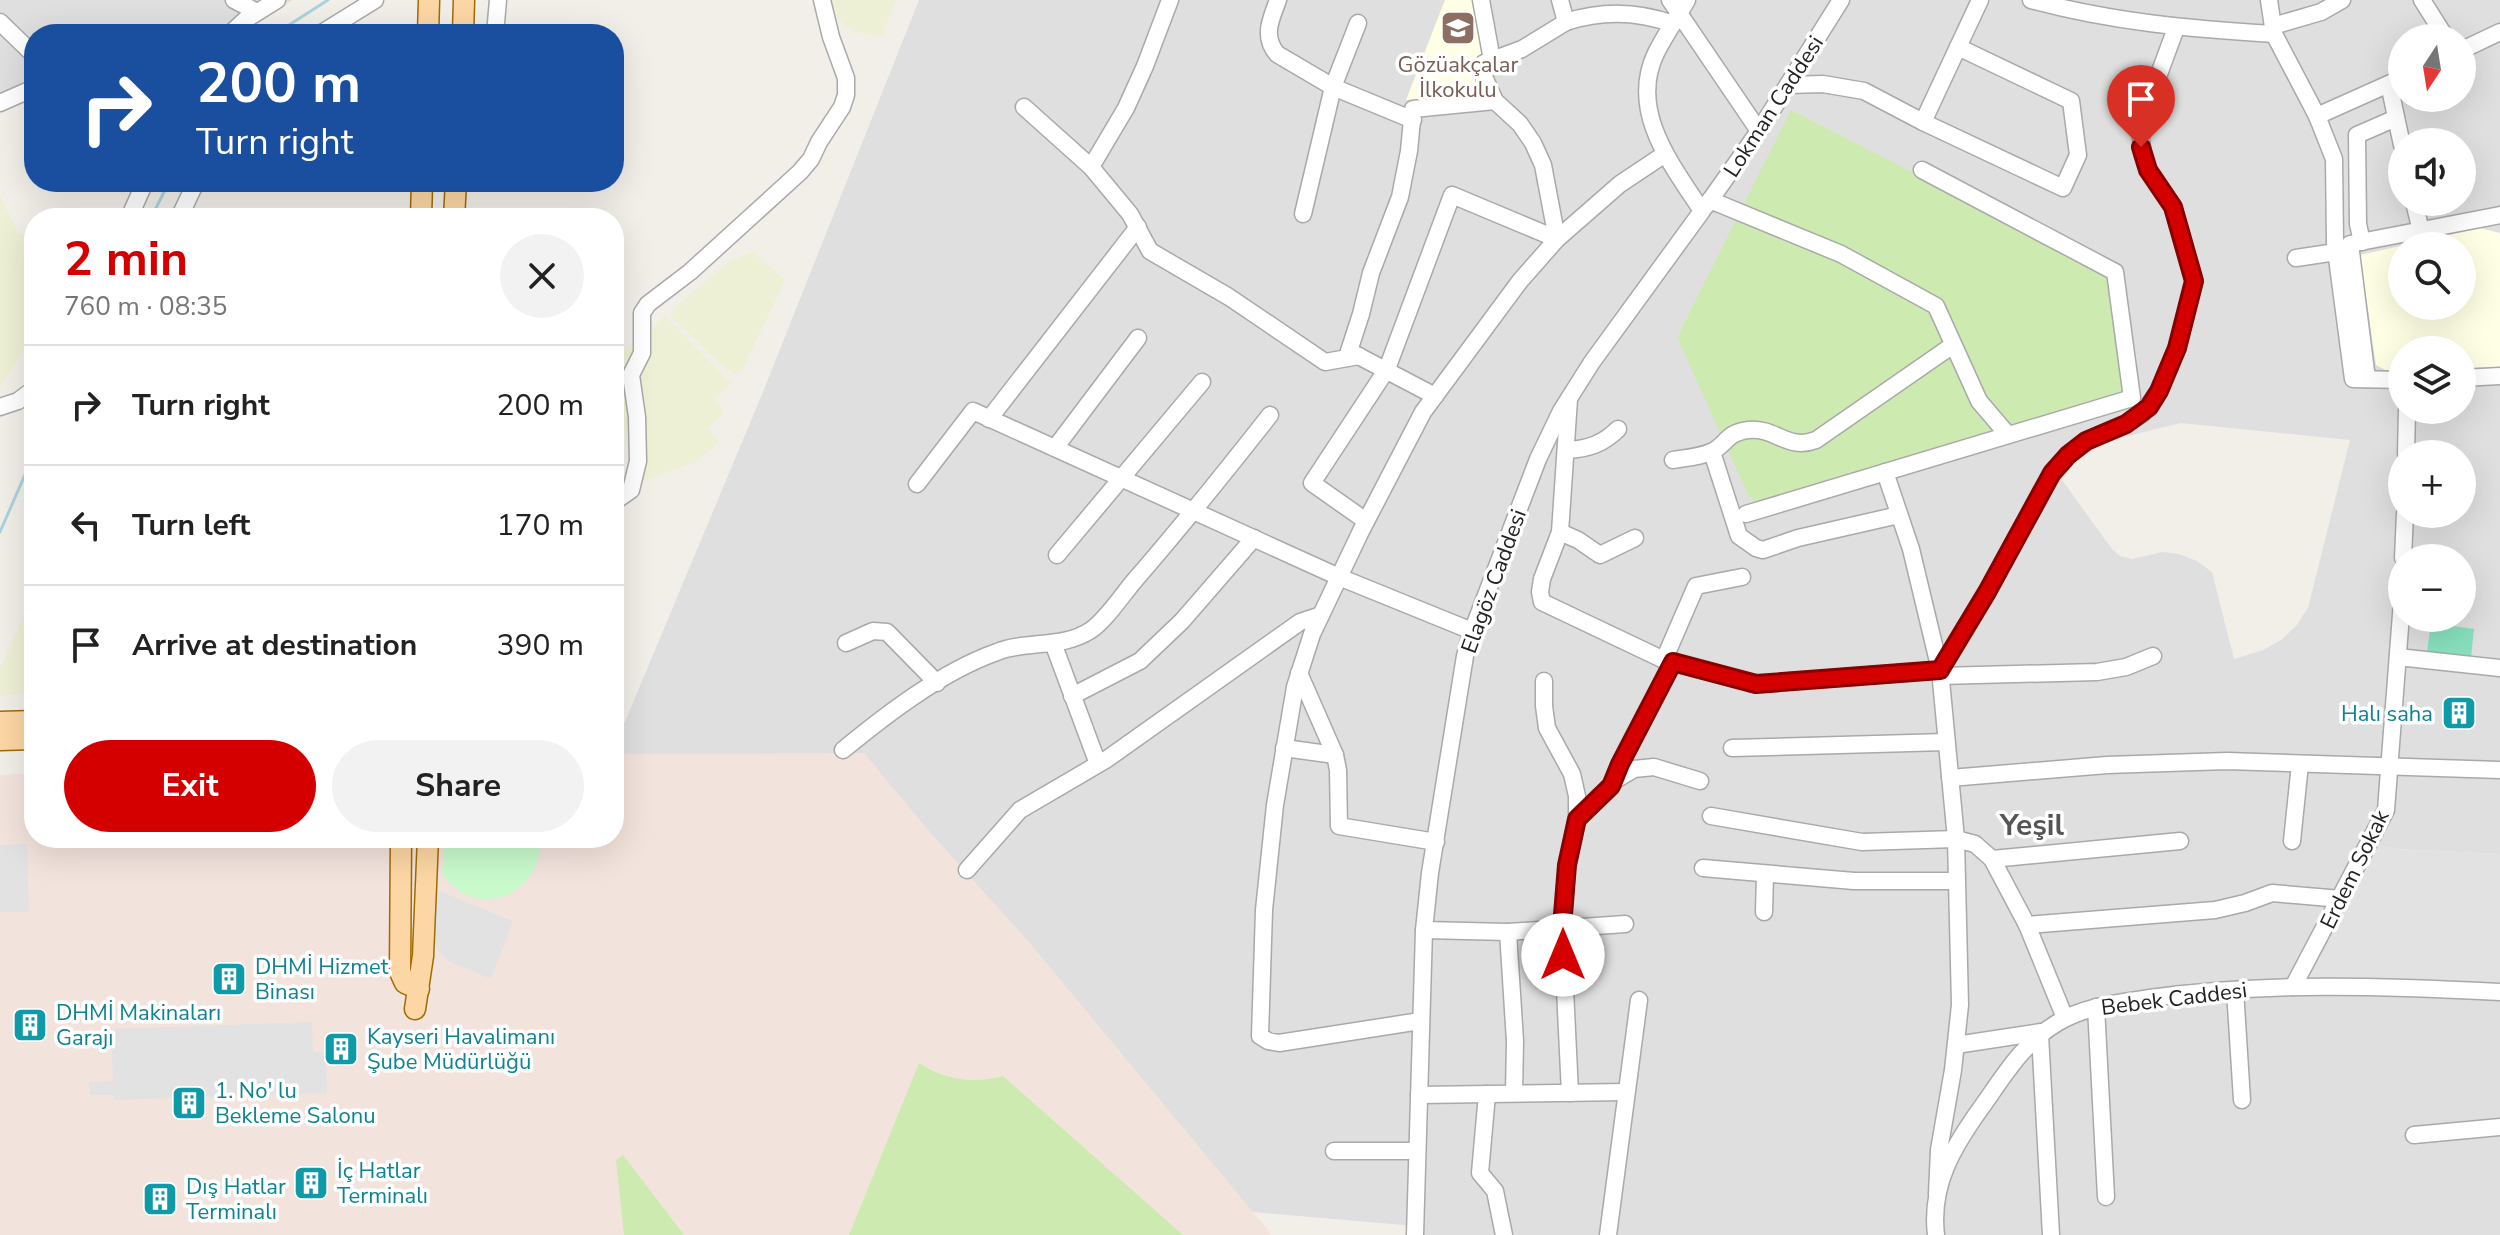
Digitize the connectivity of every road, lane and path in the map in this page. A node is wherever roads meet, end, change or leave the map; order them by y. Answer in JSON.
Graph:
{"nodes":[{"id":1,"x":234,"y":0,"type":"edge"},
{"id":2,"x":277,"y":0,"type":"edge"},
{"id":3,"x":375,"y":0,"type":"edge"},
{"id":4,"x":429,"y":0,"type":"edge"},
{"id":5,"x":464,"y":0,"type":"edge"},
{"id":6,"x":498,"y":0,"type":"edge"},
{"id":7,"x":822,"y":0,"type":"edge"},
{"id":8,"x":1170,"y":0,"type":"edge"},
{"id":9,"x":1278,"y":0,"type":"edge"},
{"id":10,"x":1481,"y":0,"type":"edge"},
{"id":11,"x":1560,"y":0,"type":"edge"},
{"id":12,"x":1841,"y":0,"type":"edge"},
{"id":13,"x":1980,"y":0,"type":"edge"},
{"id":14,"x":2031,"y":0,"type":"edge"},
{"id":15,"x":2269,"y":0,"type":"edge"},
{"id":16,"x":2342,"y":0,"type":"edge"},
{"id":17,"x":2422,"y":0,"type":"edge"},
{"id":18,"x":1677,"y":10,"type":"edge"},
{"id":19,"x":257,"y":12,"type":"junction"},
{"id":20,"x":0,"y":22,"type":"edge"},
{"id":21,"x":1566,"y":22,"type":"junction"},
{"id":22,"x":1358,"y":23,"type":"dead end"},
{"id":23,"x":242,"y":24,"type":"edge"},
{"id":24,"x":336,"y":24,"type":"edge"},
{"id":25,"x":428,"y":24,"type":"edge"},
{"id":26,"x":463,"y":24,"type":"edge"},
{"id":27,"x":496,"y":24,"type":"edge"},
{"id":28,"x":2437,"y":24,"type":"edge"},
{"id":29,"x":2176,"y":28,"type":"junction"},
{"id":30,"x":2274,"y":30,"type":"junction"},
{"id":31,"x":2500,"y":32,"type":"edge"},
{"id":32,"x":2476,"y":43,"type":"edge"},
{"id":33,"x":24,"y":45,"type":"edge"},
{"id":34,"x":1958,"y":47,"type":"junction"},
{"id":35,"x":1492,"y":60,"type":"junction"},
{"id":36,"x":2388,"y":84,"type":"edge"},
{"id":37,"x":1788,"y":85,"type":"junction"},
{"id":38,"x":1333,"y":87,"type":"junction"},
{"id":39,"x":24,"y":92,"type":"edge"},
{"id":40,"x":1495,"y":101,"type":"junction"},
{"id":41,"x":0,"y":103,"type":"edge"},
{"id":42,"x":1024,"y":107,"type":"dead end"},
{"id":43,"x":2396,"y":112,"type":"edge"},
{"id":44,"x":2317,"y":116,"type":"junction"},
{"id":45,"x":2396,"y":118,"type":"junction"},
{"id":46,"x":1413,"y":120,"type":"junction"},
{"id":47,"x":1923,"y":122,"type":"junction"},
{"id":48,"x":2398,"y":128,"type":"edge"},
{"id":49,"x":1759,"y":131,"type":"junction"},
{"id":50,"x":1665,"y":154,"type":"junction"},
{"id":51,"x":1091,"y":167,"type":"junction"},
{"id":52,"x":1922,"y":170,"type":"dead end"},
{"id":53,"x":1706,"y":205,"type":"junction"},
{"id":54,"x":1303,"y":214,"type":"dead end"},
{"id":55,"x":2500,"y":215,"type":"edge"},
{"id":56,"x":2417,"y":216,"type":"edge"},
{"id":57,"x":1138,"y":227,"type":"junction"},
{"id":58,"x":2421,"y":231,"type":"junction"},
{"id":59,"x":1557,"y":239,"type":"junction"},
{"id":60,"x":2362,"y":242,"type":"junction"},
{"id":61,"x":2336,"y":252,"type":"junction"},
{"id":62,"x":2296,"y":258,"type":"dead end"},
{"id":63,"x":1138,"y":338,"type":"dead end"},
{"id":64,"x":1953,"y":345,"type":"junction"},
{"id":65,"x":1359,"y":356,"type":"junction"},
{"id":66,"x":1387,"y":369,"type":"junction"},
{"id":67,"x":2500,"y":376,"type":"edge"},
{"id":68,"x":2476,"y":377,"type":"edge"},
{"id":69,"x":2367,"y":379,"type":"junction"},
{"id":70,"x":2388,"y":380,"type":"edge"},
{"id":71,"x":1202,"y":382,"type":"dead end"},
{"id":72,"x":24,"y":396,"type":"edge"},
{"id":73,"x":1435,"y":396,"type":"junction"},
{"id":74,"x":1569,"y":399,"type":"junction"},
{"id":75,"x":0,"y":407,"type":"edge"},
{"id":76,"x":1270,"y":415,"type":"dead end"},
{"id":77,"x":989,"y":419,"type":"junction"},
{"id":78,"x":1618,"y":429,"type":"dead end"},
{"id":79,"x":2008,"y":435,"type":"junction"},
{"id":80,"x":1055,"y":448,"type":"junction"},
{"id":81,"x":1567,"y":450,"type":"junction"},
{"id":82,"x":1712,"y":452,"type":"junction"},
{"id":83,"x":1673,"y":460,"type":"dead end"},
{"id":84,"x":1885,"y":472,"type":"junction"},
{"id":85,"x":1123,"y":479,"type":"junction"},
{"id":86,"x":917,"y":484,"type":"dead end"},
{"id":87,"x":624,"y":495,"type":"edge"},
{"id":88,"x":1194,"y":511,"type":"junction"},
{"id":89,"x":1746,"y":514,"type":"dead end"},
{"id":90,"x":1899,"y":515,"type":"junction"},
{"id":91,"x":1366,"y":521,"type":"junction"},
{"id":92,"x":1560,"y":532,"type":"junction"},
{"id":93,"x":1254,"y":538,"type":"junction"},
{"id":94,"x":1635,"y":538,"type":"dead end"},
{"id":95,"x":1057,"y":555,"type":"dead end"},
{"id":96,"x":1339,"y":577,"type":"junction"},
{"id":97,"x":1742,"y":577,"type":"dead end"},
{"id":98,"x":1321,"y":615,"type":"junction"},
{"id":99,"x":1472,"y":631,"type":"junction"},
{"id":100,"x":2400,"y":632,"type":"edge"},
{"id":101,"x":846,"y":643,"type":"dead end"},
{"id":102,"x":1053,"y":643,"type":"junction"},
{"id":103,"x":2153,"y":656,"type":"dead end"},
{"id":104,"x":2398,"y":657,"type":"junction"},
{"id":105,"x":1669,"y":661,"type":"junction"},
{"id":106,"x":2500,"y":668,"type":"edge"},
{"id":107,"x":1299,"y":673,"type":"junction"},
{"id":108,"x":1940,"y":673,"type":"junction"},
{"id":109,"x":1544,"y":681,"type":"dead end"},
{"id":110,"x":937,"y":683,"type":"junction"},
{"id":111,"x":1072,"y":696,"type":"junction"},
{"id":112,"x":24,"y":721,"type":"edge"},
{"id":113,"x":0,"y":722,"type":"edge"},
{"id":114,"x":24,"y":739,"type":"edge"},
{"id":115,"x":0,"y":740,"type":"edge"},
{"id":116,"x":1946,"y":742,"type":"junction"},
{"id":117,"x":1284,"y":748,"type":"junction"},
{"id":118,"x":1732,"y":748,"type":"dead end"},
{"id":119,"x":843,"y":750,"type":"dead end"},
{"id":120,"x":1335,"y":755,"type":"junction"},
{"id":121,"x":1098,"y":764,"type":"junction"},
{"id":122,"x":2300,"y":764,"type":"junction"},
{"id":123,"x":2390,"y":766,"type":"junction"},
{"id":124,"x":2500,"y":770,"type":"edge"},
{"id":125,"x":1950,"y":778,"type":"junction"},
{"id":126,"x":1700,"y":781,"type":"dead end"},
{"id":127,"x":1611,"y":786,"type":"junction"},
{"id":128,"x":1711,"y":816,"type":"dead end"},
{"id":129,"x":1577,"y":819,"type":"junction"},
{"id":130,"x":1956,"y":839,"type":"junction"},
{"id":131,"x":2180,"y":841,"type":"dead end"},
{"id":132,"x":2292,"y":841,"type":"dead end"},
{"id":133,"x":1436,"y":842,"type":"junction"},
{"id":134,"x":401,"y":848,"type":"edge"},
{"id":135,"x":427,"y":848,"type":"edge"},
{"id":136,"x":1992,"y":859,"type":"junction"},
{"id":137,"x":1703,"y":868,"type":"dead end"},
{"id":138,"x":967,"y":870,"type":"dead end"},
{"id":139,"x":1765,"y":874,"type":"junction"},
{"id":140,"x":1956,"y":881,"type":"junction"},
{"id":141,"x":2341,"y":899,"type":"junction"},
{"id":142,"x":1764,"y":912,"type":"dead end"},
{"id":143,"x":1625,"y":924,"type":"dead end"},
{"id":144,"x":2027,"y":925,"type":"junction"},
{"id":145,"x":1562,"y":927,"type":"junction"},
{"id":146,"x":1424,"y":930,"type":"junction"},
{"id":147,"x":1508,"y":932,"type":"junction"},
{"id":148,"x":2293,"y":987,"type":"junction"},
{"id":149,"x":2235,"y":990,"type":"junction"},
{"id":150,"x":2500,"y":992,"type":"edge"},
{"id":151,"x":1639,"y":1000,"type":"dead end"},
{"id":152,"x":2096,"y":1007,"type":"junction"},
{"id":153,"x":2065,"y":1018,"type":"junction"},
{"id":154,"x":1420,"y":1021,"type":"junction"},
{"id":155,"x":2041,"y":1033,"type":"junction"},
{"id":156,"x":1956,"y":1045,"type":"junction"},
{"id":157,"x":1626,"y":1092,"type":"junction"},
{"id":158,"x":1514,"y":1093,"type":"junction"},
{"id":159,"x":1570,"y":1093,"type":"junction"},
{"id":160,"x":1487,"y":1094,"type":"junction"},
{"id":161,"x":1419,"y":1095,"type":"junction"},
{"id":162,"x":2242,"y":1100,"type":"dead end"},
{"id":163,"x":2500,"y":1127,"type":"edge"},
{"id":164,"x":2414,"y":1135,"type":"dead end"},
{"id":165,"x":1334,"y":1151,"type":"dead end"},
{"id":166,"x":1417,"y":1151,"type":"junction"},
{"id":167,"x":1937,"y":1194,"type":"junction"},
{"id":168,"x":2106,"y":1197,"type":"dead end"},
{"id":169,"x":1415,"y":1235,"type":"edge"},
{"id":170,"x":1504,"y":1235,"type":"edge"},
{"id":171,"x":1608,"y":1235,"type":"edge"},
{"id":172,"x":1936,"y":1235,"type":"edge"},
{"id":173,"x":2051,"y":1235,"type":"edge"}],
"edges":[{"from":1,"to":19,"type":"street"},
{"from":2,"to":19,"type":"street"},
{"from":3,"to":24,"type":"street"},
{"from":4,"to":25,"type":"main road"},
{"from":5,"to":26,"type":"main road"},
{"from":6,"to":27,"type":"street"},
{"from":7,"to":87,"type":"street"},
{"from":8,"to":51,"type":"street"},
{"from":9,"to":38,"type":"street"},
{"from":10,"to":35,"type":"street"},
{"from":11,"to":21,"type":"street"},
{"from":12,"to":37,"type":"street","name":"Lokman Caddesi"},
{"from":13,"to":34,"type":"street"},
{"from":14,"to":29,"type":"street"},
{"from":15,"to":30,"type":"street"},
{"from":16,"to":30,"type":"street"},
{"from":17,"to":28,"type":"street"},
{"from":18,"to":21,"type":"street"},
{"from":18,"to":49,"type":"street"},
{"from":18,"to":50,"type":"street"},
{"from":19,"to":23,"type":"street"},
{"from":20,"to":33,"type":"street"},
{"from":21,"to":35,"type":"street"},
{"from":22,"to":38,"type":"street"},
{"from":29,"to":30,"type":"street"},
{"from":29,"to":108,"type":"street"},
{"from":30,"to":44,"type":"street"},
{"from":31,"to":32,"type":"street"},
{"from":34,"to":47,"type":"street"},
{"from":34,"to":47,"type":"street"},
{"from":35,"to":40,"type":"street"},
{"from":36,"to":44,"type":"street"},
{"from":37,"to":47,"type":"street"},
{"from":37,"to":49,"type":"street","name":"Lokman Caddesi"},
{"from":38,"to":46,"type":"street"},
{"from":38,"to":54,"type":"street"},
{"from":39,"to":41,"type":"street"},
{"from":40,"to":46,"type":"street"},
{"from":40,"to":59,"type":"street"},
{"from":42,"to":51,"type":"street"},
{"from":43,"to":45,"type":"street"},
{"from":44,"to":61,"type":"street"},
{"from":45,"to":48,"type":"street"},
{"from":45,"to":60,"type":"street"},
{"from":46,"to":65,"type":"street"},
{"from":49,"to":53,"type":"street","name":"Lokman Caddesi"},
{"from":50,"to":53,"type":"street"},
{"from":50,"to":59,"type":"street"},
{"from":51,"to":57,"type":"street"},
{"from":52,"to":79,"type":"street"},
{"from":53,"to":64,"type":"street"},
{"from":53,"to":74,"type":"street","name":"Elagöz Caddesi"},
{"from":55,"to":58,"type":"street"},
{"from":56,"to":58,"type":"street"},
{"from":57,"to":65,"type":"street"},
{"from":57,"to":77,"type":"street"},
{"from":58,"to":60,"type":"street"},
{"from":59,"to":66,"type":"street"},
{"from":59,"to":73,"type":"street"},
{"from":60,"to":69,"type":"street"},
{"from":61,"to":62,"type":"street"},
{"from":61,"to":69,"type":"street"},
{"from":63,"to":80,"type":"street"},
{"from":64,"to":79,"type":"street"},
{"from":64,"to":82,"type":"street"},
{"from":65,"to":66,"type":"street"},
{"from":66,"to":73,"type":"street"},
{"from":66,"to":91,"type":"street"},
{"from":67,"to":68,"type":"street"},
{"from":69,"to":70,"type":"street"},
{"from":71,"to":85,"type":"street"},
{"from":72,"to":75,"type":"street"},
{"from":73,"to":91,"type":"street"},
{"from":74,"to":81,"type":"street"},
{"from":74,"to":99,"type":"street","name":"Elagöz Caddesi"},
{"from":76,"to":88,"type":"street"},
{"from":77,"to":80,"type":"street"},
{"from":77,"to":86,"type":"street"},
{"from":78,"to":81,"type":"street"},
{"from":79,"to":84,"type":"street"},
{"from":80,"to":85,"type":"street"},
{"from":81,"to":92,"type":"street"},
{"from":82,"to":83,"type":"street"},
{"from":82,"to":90,"type":"street"},
{"from":84,"to":89,"type":"street"},
{"from":84,"to":90,"type":"street"},
{"from":85,"to":88,"type":"street"},
{"from":85,"to":95,"type":"street"},
{"from":88,"to":93,"type":"street"},
{"from":88,"to":102,"type":"street"},
{"from":90,"to":108,"type":"street"},
{"from":91,"to":96,"type":"street"},
{"from":92,"to":94,"type":"street"},
{"from":92,"to":105,"type":"street"},
{"from":93,"to":96,"type":"street"},
{"from":93,"to":111,"type":"street"},
{"from":96,"to":98,"type":"street"},
{"from":96,"to":99,"type":"street"},
{"from":97,"to":105,"type":"street"},
{"from":98,"to":107,"type":"street"},
{"from":98,"to":121,"type":"street"},
{"from":99,"to":133,"type":"street","name":"Elagöz Caddesi"},
{"from":100,"to":104,"type":"street","name":"Erdem Sokak"},
{"from":101,"to":110,"type":"street"},
{"from":102,"to":110,"type":"street"},
{"from":102,"to":111,"type":"street"},
{"from":103,"to":108,"type":"street"},
{"from":104,"to":106,"type":"street"},
{"from":104,"to":123,"type":"street","name":"Erdem Sokak"},
{"from":105,"to":108,"type":"street"},
{"from":105,"to":127,"type":"street"},
{"from":107,"to":117,"type":"street"},
{"from":107,"to":120,"type":"street"},
{"from":108,"to":116,"type":"street"},
{"from":109,"to":129,"type":"street"},
{"from":110,"to":119,"type":"street"},
{"from":111,"to":121,"type":"street"},
{"from":112,"to":113,"type":"main road"},
{"from":114,"to":115,"type":"main road"},
{"from":116,"to":118,"type":"street"},
{"from":116,"to":125,"type":"street"},
{"from":117,"to":120,"type":"street"},
{"from":117,"to":154,"type":"street"},
{"from":120,"to":133,"type":"street"},
{"from":121,"to":138,"type":"street"},
{"from":122,"to":123,"type":"street"},
{"from":122,"to":125,"type":"street"},
{"from":122,"to":132,"type":"street"},
{"from":123,"to":124,"type":"street"},
{"from":123,"to":141,"type":"street","name":"Erdem Sokak"},
{"from":125,"to":130,"type":"street"},
{"from":126,"to":127,"type":"street"},
{"from":127,"to":129,"type":"street"},
{"from":128,"to":130,"type":"street"},
{"from":129,"to":145,"type":"street"},
{"from":130,"to":136,"type":"street"},
{"from":130,"to":140,"type":"street"},
{"from":131,"to":136,"type":"street"},
{"from":133,"to":146,"type":"street","name":"Elagöz Caddesi"},
{"from":134,"to":135,"type":"main road"},
{"from":136,"to":144,"type":"street"},
{"from":137,"to":139,"type":"street"},
{"from":139,"to":140,"type":"street"},
{"from":139,"to":142,"type":"street"},
{"from":140,"to":156,"type":"street"},
{"from":141,"to":144,"type":"street"},
{"from":141,"to":148,"type":"street","name":"Erdem Sokak"},
{"from":143,"to":145,"type":"street"},
{"from":144,"to":153,"type":"street"},
{"from":145,"to":147,"type":"street"},
{"from":145,"to":159,"type":"street"},
{"from":146,"to":147,"type":"street"},
{"from":146,"to":154,"type":"street","name":"Elagöz Caddesi"},
{"from":147,"to":158,"type":"street"},
{"from":148,"to":149,"type":"street","name":"Bebek Caddesi"},
{"from":148,"to":150,"type":"street","name":"Bebek Caddesi"},
{"from":149,"to":152,"type":"street","name":"Bebek Caddesi"},
{"from":149,"to":162,"type":"street"},
{"from":151,"to":157,"type":"street"},
{"from":152,"to":153,"type":"street","name":"Bebek Caddesi"},
{"from":152,"to":168,"type":"street"},
{"from":153,"to":155,"type":"street","name":"Bebek Caddesi"},
{"from":154,"to":161,"type":"street","name":"Elagöz Caddesi"},
{"from":155,"to":156,"type":"street"},
{"from":155,"to":167,"type":"street","name":"Bebek Caddesi"},
{"from":155,"to":173,"type":"street"},
{"from":156,"to":167,"type":"street"},
{"from":157,"to":159,"type":"street"},
{"from":157,"to":171,"type":"street"},
{"from":158,"to":159,"type":"street"},
{"from":158,"to":160,"type":"street"},
{"from":160,"to":161,"type":"street"},
{"from":160,"to":170,"type":"street"},
{"from":161,"to":166,"type":"street","name":"Elagöz Caddesi"},
{"from":163,"to":164,"type":"street"},
{"from":165,"to":166,"type":"street"},
{"from":166,"to":169,"type":"street","name":"Elagöz Caddesi"},
{"from":167,"to":172,"type":"street","name":"Bebek Caddesi"}]}
